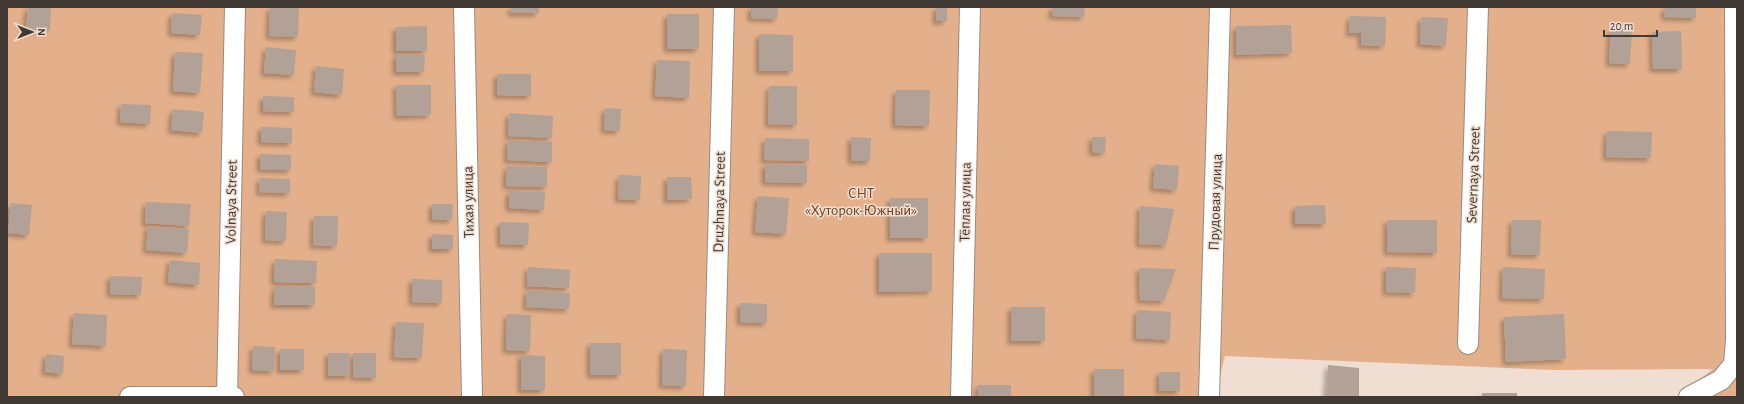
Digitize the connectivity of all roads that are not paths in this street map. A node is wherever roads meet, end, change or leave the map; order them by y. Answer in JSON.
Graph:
{"nodes":[{"id":1,"x":235,"y":7,"type":"edge"},
{"id":2,"x":464,"y":7,"type":"edge"},
{"id":3,"x":724,"y":7,"type":"edge"},
{"id":4,"x":970,"y":7,"type":"edge"},
{"id":5,"x":1220,"y":7,"type":"edge"},
{"id":6,"x":1478,"y":7,"type":"edge"},
{"id":7,"x":1735,"y":7,"type":"edge"},
{"id":8,"x":1468,"y":344,"type":"dead end"},
{"id":9,"x":130,"y":397,"type":"edge"},
{"id":10,"x":202,"y":397,"type":"edge"},
{"id":11,"x":227,"y":397,"type":"edge"},
{"id":12,"x":234,"y":397,"type":"edge"},
{"id":13,"x":472,"y":397,"type":"edge"},
{"id":14,"x":714,"y":397,"type":"edge"},
{"id":15,"x":961,"y":397,"type":"edge"},
{"id":16,"x":1209,"y":397,"type":"edge"},
{"id":17,"x":1689,"y":397,"type":"edge"}],
"edges":[{"from":1,"to":11,"type":"street","name":"Volnaya Street"},
{"from":2,"to":13,"type":"street","name":"Тихая улица"},
{"from":3,"to":14,"type":"street","name":"Druzhnaya Street"},
{"from":4,"to":15,"type":"street","name":"Тёплая улица"},
{"from":5,"to":16,"type":"street","name":"Прудовая улица"},
{"from":6,"to":8,"type":"street","name":"Severnaya Street"},
{"from":7,"to":17,"type":"street"},
{"from":9,"to":10,"type":"street"},
{"from":10,"to":11,"type":"street"},
{"from":11,"to":12,"type":"street"}]}
